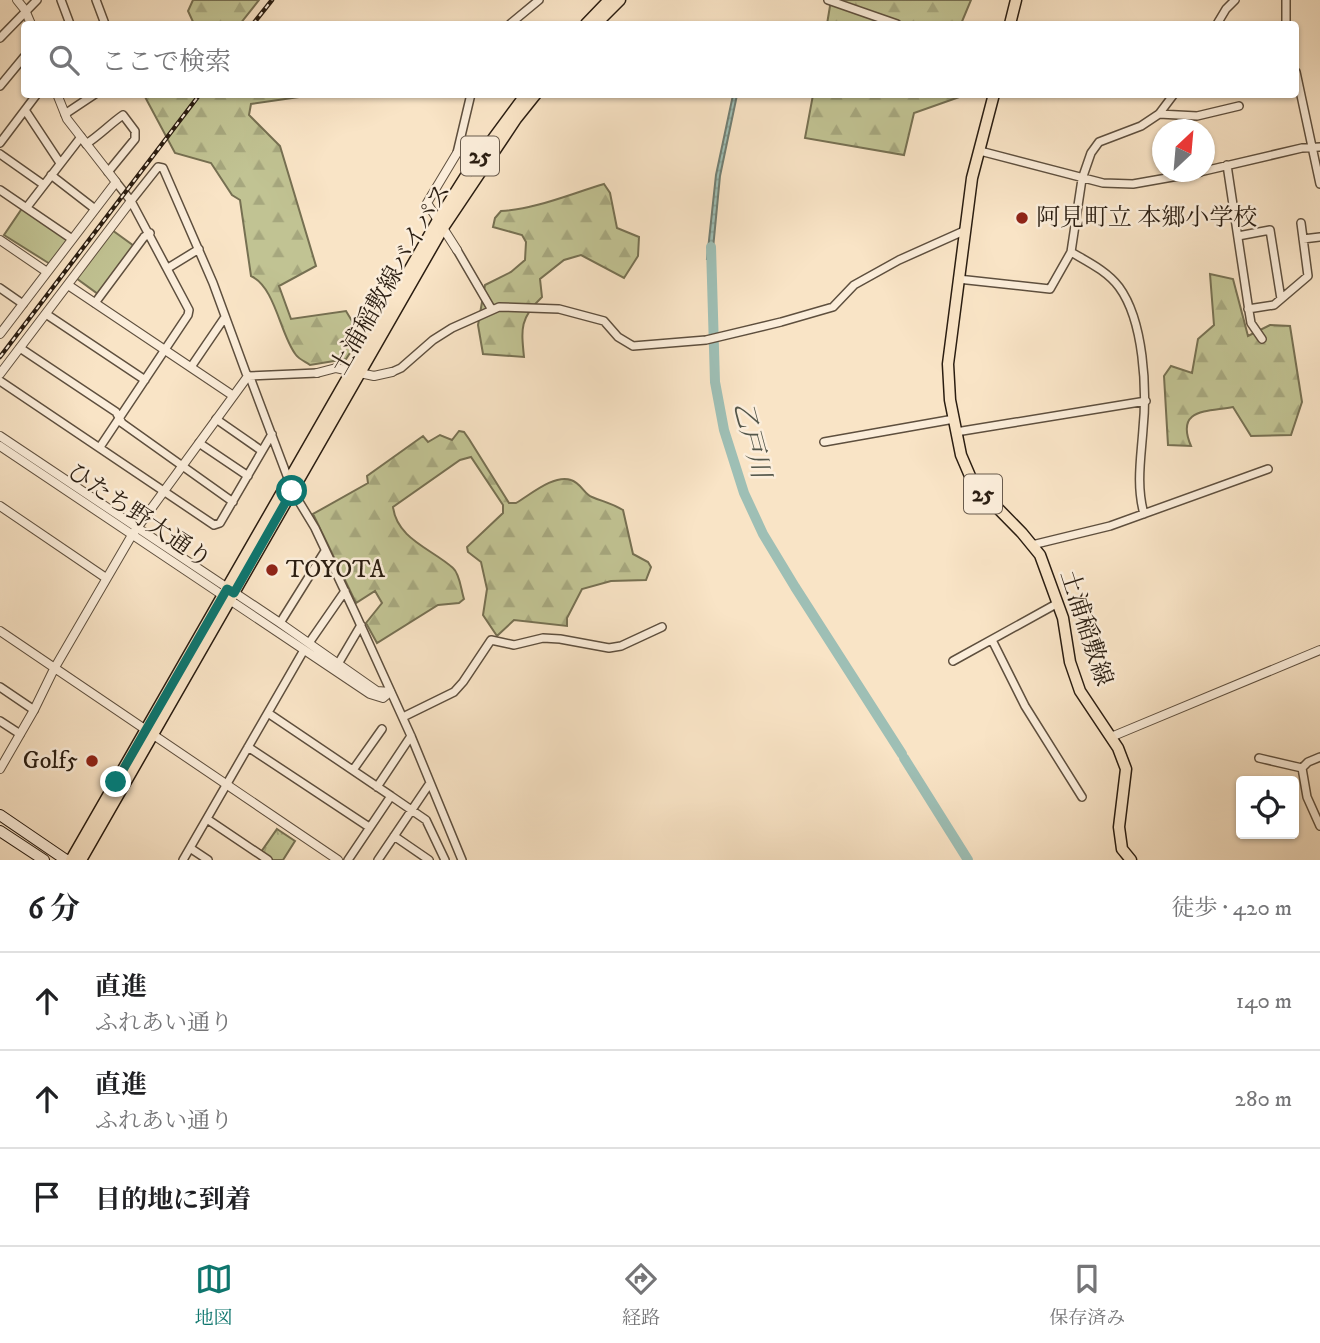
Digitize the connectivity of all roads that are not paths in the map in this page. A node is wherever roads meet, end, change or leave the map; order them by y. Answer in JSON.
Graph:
{"nodes":[{"id":1,"x":17,"y":0,"type":"edge"},
{"id":2,"x":37,"y":0,"type":"edge"},
{"id":3,"x":61,"y":0,"type":"edge"},
{"id":4,"x":96,"y":0,"type":"edge"},
{"id":5,"x":539,"y":0,"type":"edge"},
{"id":6,"x":609,"y":0,"type":"edge"},
{"id":7,"x":620,"y":0,"type":"edge"},
{"id":8,"x":828,"y":0,"type":"edge"},
{"id":9,"x":1016,"y":0,"type":"edge"},
{"id":10,"x":1236,"y":0,"type":"edge"},
{"id":11,"x":1286,"y":0,"type":"edge"},
{"id":12,"x":26,"y":10,"type":"junction"},
{"id":13,"x":30,"y":21,"type":"edge"},
{"id":14,"x":69,"y":21,"type":"edge"},
{"id":15,"x":105,"y":21,"type":"edge"},
{"id":16,"x":514,"y":21,"type":"edge"},
{"id":17,"x":589,"y":21,"type":"edge"},
{"id":18,"x":599,"y":21,"type":"edge"},
{"id":19,"x":888,"y":21,"type":"edge"},
{"id":20,"x":1011,"y":21,"type":"edge"},
{"id":21,"x":1219,"y":21,"type":"edge"},
{"id":22,"x":1286,"y":21,"type":"edge"},
{"id":23,"x":0,"y":38,"type":"edge"},
{"id":24,"x":21,"y":61,"type":"edge"},
{"id":25,"x":1299,"y":83,"type":"edge"},
{"id":26,"x":0,"y":86,"type":"edge"},
{"id":27,"x":34,"y":98,"type":"edge"},
{"id":28,"x":59,"y":98,"type":"edge"},
{"id":29,"x":89,"y":98,"type":"edge"},
{"id":30,"x":470,"y":98,"type":"edge"},
{"id":31,"x":523,"y":98,"type":"edge"},
{"id":32,"x":533,"y":98,"type":"edge"},
{"id":33,"x":993,"y":98,"type":"edge"},
{"id":34,"x":1171,"y":98,"type":"edge"},
{"id":35,"x":1238,"y":106,"type":"dead end"},
{"id":36,"x":25,"y":110,"type":"junction"},
{"id":37,"x":65,"y":114,"type":"junction"},
{"id":38,"x":1159,"y":114,"type":"junction"},
{"id":39,"x":84,"y":140,"type":"junction"},
{"id":40,"x":0,"y":143,"type":"edge"},
{"id":41,"x":1316,"y":147,"type":"edge"},
{"id":42,"x":979,"y":151,"type":"junction"},
{"id":43,"x":457,"y":153,"type":"joint"},
{"id":44,"x":0,"y":154,"type":"edge"},
{"id":45,"x":60,"y":163,"type":"junction"},
{"id":46,"x":1227,"y":165,"type":"junction"},
{"id":47,"x":1215,"y":168,"type":"edge"},
{"id":48,"x":108,"y":172,"type":"junction"},
{"id":49,"x":51,"y":175,"type":"junction"},
{"id":50,"x":1082,"y":179,"type":"junction"},
{"id":51,"x":1152,"y":180,"type":"edge"},
{"id":52,"x":116,"y":182,"type":"junction"},
{"id":53,"x":1320,"y":183,"type":"edge"},
{"id":54,"x":44,"y":184,"type":"junction"},
{"id":55,"x":0,"y":190,"type":"edge"},
{"id":56,"x":131,"y":201,"type":"junction"},
{"id":57,"x":27,"y":208,"type":"junction"},
{"id":58,"x":95,"y":209,"type":"junction"},
{"id":59,"x":1301,"y":223,"type":"dead end"},
{"id":60,"x":441,"y":224,"type":"junction"},
{"id":61,"x":966,"y":229,"type":"junction"},
{"id":62,"x":150,"y":233,"type":"junction"},
{"id":63,"x":1238,"y":236,"type":"junction"},
{"id":64,"x":1320,"y":237,"type":"edge"},
{"id":65,"x":72,"y":239,"type":"junction"},
{"id":66,"x":1303,"y":239,"type":"junction"},
{"id":67,"x":0,"y":240,"type":"edge"},
{"id":68,"x":199,"y":249,"type":"junction"},
{"id":69,"x":457,"y":250,"type":"joint"},
{"id":70,"x":1072,"y":252,"type":"junction"},
{"id":71,"x":168,"y":268,"type":"junction"},
{"id":72,"x":47,"y":272,"type":"junction"},
{"id":73,"x":958,"y":279,"type":"junction"},
{"id":74,"x":68,"y":285,"type":"junction"},
{"id":75,"x":0,"y":288,"type":"edge"},
{"id":76,"x":1281,"y":299,"type":"junction"},
{"id":77,"x":95,"y":303,"type":"junction"},
{"id":78,"x":23,"y":304,"type":"junction"},
{"id":79,"x":1248,"y":309,"type":"junction"},
{"id":80,"x":492,"y":310,"type":"junction"},
{"id":81,"x":46,"y":314,"type":"junction"},
{"id":82,"x":225,"y":317,"type":"junction"},
{"id":83,"x":0,"y":334,"type":"edge"},
{"id":84,"x":1262,"y":339,"type":"dead end"},
{"id":85,"x":20,"y":348,"type":"junction"},
{"id":86,"x":166,"y":350,"type":"junction"},
{"id":87,"x":191,"y":367,"type":"junction"},
{"id":88,"x":356,"y":372,"type":"junction"},
{"id":89,"x":392,"y":372,"type":"joint"},
{"id":90,"x":317,"y":373,"type":"joint"},
{"id":91,"x":0,"y":374,"type":"edge"},
{"id":92,"x":248,"y":376,"type":"junction"},
{"id":93,"x":145,"y":380,"type":"junction"},
{"id":94,"x":0,"y":381,"type":"edge"},
{"id":95,"x":232,"y":395,"type":"junction"},
{"id":96,"x":1146,"y":401,"type":"junction"},
{"id":97,"x":120,"y":419,"type":"junction"},
{"id":98,"x":216,"y":419,"type":"junction"},
{"id":99,"x":954,"y":419,"type":"junction"},
{"id":100,"x":956,"y":432,"type":"junction"},
{"id":101,"x":272,"y":434,"type":"junction"},
{"id":102,"x":0,"y":436,"type":"edge"},
{"id":103,"x":824,"y":442,"type":"dead end"},
{"id":104,"x":198,"y":443,"type":"junction"},
{"id":105,"x":0,"y":446,"type":"edge"},
{"id":106,"x":100,"y":447,"type":"junction"},
{"id":107,"x":262,"y":451,"type":"junction"},
{"id":108,"x":182,"y":466,"type":"junction"},
{"id":109,"x":1268,"y":469,"type":"dead end"},
{"id":110,"x":248,"y":476,"type":"junction"},
{"id":111,"x":290,"y":486,"type":"junction"},
{"id":112,"x":164,"y":491,"type":"junction"},
{"id":113,"x":233,"y":502,"type":"junction"},
{"id":114,"x":0,"y":506,"type":"edge"},
{"id":115,"x":1144,"y":514,"type":"junction"},
{"id":116,"x":135,"y":531,"type":"junction"},
{"id":117,"x":1032,"y":545,"type":"junction"},
{"id":118,"x":325,"y":551,"type":"junction"},
{"id":119,"x":106,"y":578,"type":"junction"},
{"id":120,"x":345,"y":591,"type":"junction"},
{"id":121,"x":228,"y":594,"type":"junction"},
{"id":122,"x":1058,"y":603,"type":"junction"},
{"id":123,"x":280,"y":623,"type":"junction"},
{"id":124,"x":361,"y":625,"type":"junction"},
{"id":125,"x":662,"y":627,"type":"dead end"},
{"id":126,"x":0,"y":631,"type":"edge"},
{"id":127,"x":992,"y":640,"type":"junction"},
{"id":128,"x":306,"y":647,"type":"junction"},
{"id":129,"x":1320,"y":650,"type":"edge"},
{"id":130,"x":953,"y":661,"type":"dead end"},
{"id":131,"x":338,"y":664,"type":"junction"},
{"id":132,"x":54,"y":669,"type":"junction"},
{"id":133,"x":0,"y":687,"type":"edge"},
{"id":134,"x":390,"y":692,"type":"junction"},
{"id":135,"x":34,"y":710,"type":"junction"},
{"id":136,"x":268,"y":713,"type":"junction"},
{"id":137,"x":402,"y":717,"type":"junction"},
{"id":138,"x":0,"y":721,"type":"edge"},
{"id":139,"x":382,"y":729,"type":"dead end"},
{"id":140,"x":150,"y":732,"type":"junction"},
{"id":141,"x":20,"y":734,"type":"junction"},
{"id":142,"x":411,"y":736,"type":"junction"},
{"id":143,"x":1111,"y":737,"type":"junction"},
{"id":144,"x":248,"y":747,"type":"junction"},
{"id":145,"x":0,"y":748,"type":"edge"},
{"id":146,"x":9,"y":754,"type":"junction"},
{"id":147,"x":1320,"y":757,"type":"edge"},
{"id":148,"x":1259,"y":758,"type":"dead end"},
{"id":149,"x":1302,"y":768,"type":"junction"},
{"id":150,"x":0,"y":769,"type":"edge"},
{"id":151,"x":354,"y":771,"type":"junction"},
{"id":152,"x":430,"y":783,"type":"junction"},
{"id":153,"x":228,"y":785,"type":"junction"},
{"id":154,"x":377,"y":787,"type":"junction"},
{"id":155,"x":391,"y":796,"type":"junction"},
{"id":156,"x":1082,"y":797,"type":"dead end"},
{"id":157,"x":412,"y":810,"type":"junction"},
{"id":158,"x":0,"y":816,"type":"edge"},
{"id":159,"x":207,"y":819,"type":"junction"},
{"id":160,"x":1320,"y":826,"type":"edge"},
{"id":161,"x":369,"y":828,"type":"junction"},
{"id":162,"x":0,"y":831,"type":"edge"},
{"id":163,"x":394,"y":836,"type":"junction"},
{"id":164,"x":190,"y":848,"type":"junction"},
{"id":165,"x":442,"y":859,"type":"edge"},
{"id":166,"x":44,"y":860,"type":"edge"},
{"id":167,"x":68,"y":860,"type":"edge"},
{"id":168,"x":81,"y":860,"type":"edge"},
{"id":169,"x":183,"y":860,"type":"edge"},
{"id":170,"x":208,"y":860,"type":"edge"},
{"id":171,"x":268,"y":860,"type":"edge"},
{"id":172,"x":338,"y":860,"type":"edge"},
{"id":173,"x":348,"y":860,"type":"edge"},
{"id":174,"x":378,"y":860,"type":"edge"},
{"id":175,"x":429,"y":860,"type":"edge"},
{"id":176,"x":462,"y":860,"type":"edge"},
{"id":177,"x":1131,"y":860,"type":"edge"}],
"edges":[{"from":1,"to":12,"type":"street"},
{"from":2,"to":12,"type":"street"},
{"from":3,"to":14,"type":"street"},
{"from":4,"to":15,"type":"street"},
{"from":5,"to":16,"type":"street"},
{"from":6,"to":17,"type":"main road"},
{"from":7,"to":18,"type":"main road"},
{"from":8,"to":19,"type":"street"},
{"from":9,"to":20,"type":"main road"},
{"from":10,"to":21,"type":"street"},
{"from":11,"to":22,"type":"street"},
{"from":12,"to":13,"type":"street"},
{"from":12,"to":23,"type":"street"},
{"from":24,"to":26,"type":"street"},
{"from":25,"to":41,"type":"street"},
{"from":27,"to":36,"type":"street"},
{"from":28,"to":37,"type":"street"},
{"from":29,"to":37,"type":"street"},
{"from":30,"to":43,"type":"street"},
{"from":31,"to":60,"type":"main road","name":"土浦稲敷線バイパス","number":"25"},
{"from":32,"to":60,"type":"main road","name":"土浦稲敷線バイパス","number":"25"},
{"from":33,"to":42,"type":"main road","name":"土浦稲敷線","number":"25"},
{"from":34,"to":38,"type":"street"},
{"from":35,"to":38,"type":"street"},
{"from":36,"to":40,"type":"street"},
{"from":36,"to":45,"type":"street"},
{"from":37,"to":39,"type":"street"},
{"from":38,"to":50,"type":"street"},
{"from":39,"to":45,"type":"street"},
{"from":39,"to":48,"type":"street"},
{"from":39,"to":48,"type":"street"},
{"from":41,"to":46,"type":"street"},
{"from":41,"to":53,"type":"street"},
{"from":42,"to":50,"type":"street"},
{"from":42,"to":61,"type":"main road","name":"土浦稲敷線","number":"25"},
{"from":43,"to":60,"type":"street"},
{"from":44,"to":54,"type":"street"},
{"from":45,"to":49,"type":"street"},
{"from":46,"to":47,"type":"street"},
{"from":46,"to":63,"type":"street"},
{"from":48,"to":52,"type":"street"},
{"from":49,"to":54,"type":"street"},
{"from":49,"to":58,"type":"street"},
{"from":50,"to":51,"type":"street"},
{"from":50,"to":70,"type":"street"},
{"from":52,"to":56,"type":"street"},
{"from":52,"to":58,"type":"street"},
{"from":54,"to":57,"type":"street"},
{"from":55,"to":57,"type":"street"},
{"from":56,"to":62,"type":"street"},
{"from":56,"to":68,"type":"street"},
{"from":56,"to":74,"type":"street"},
{"from":57,"to":65,"type":"street"},
{"from":58,"to":65,"type":"street"},
{"from":59,"to":66,"type":"street"},
{"from":60,"to":69,"type":"street"},
{"from":60,"to":88,"type":"main road","name":"土浦稲敷線バイパス","number":"25"},
{"from":61,"to":73,"type":"main road","name":"土浦稲敷線","number":"25"},
{"from":61,"to":80,"type":"street"},
{"from":62,"to":71,"type":"street"},
{"from":62,"to":77,"type":"street"},
{"from":63,"to":76,"type":"street"},
{"from":63,"to":79,"type":"street"},
{"from":64,"to":66,"type":"street"},
{"from":65,"to":72,"type":"street"},
{"from":66,"to":76,"type":"street"},
{"from":67,"to":72,"type":"street"},
{"from":68,"to":71,"type":"street"},
{"from":68,"to":82,"type":"street"},
{"from":69,"to":80,"type":"street"},
{"from":70,"to":73,"type":"street"},
{"from":70,"to":96,"type":"street"},
{"from":71,"to":86,"type":"street"},
{"from":72,"to":78,"type":"street"},
{"from":73,"to":99,"type":"main road","name":"土浦稲敷線","number":"25"},
{"from":74,"to":77,"type":"street"},
{"from":74,"to":81,"type":"street"},
{"from":75,"to":78,"type":"street"},
{"from":76,"to":79,"type":"street"},
{"from":77,"to":86,"type":"street"},
{"from":78,"to":83,"type":"street"},
{"from":79,"to":84,"type":"street"},
{"from":80,"to":89,"type":"street"},
{"from":81,"to":85,"type":"street"},
{"from":81,"to":93,"type":"street"},
{"from":82,"to":87,"type":"street"},
{"from":82,"to":92,"type":"street"},
{"from":85,"to":91,"type":"street"},
{"from":85,"to":97,"type":"street"},
{"from":86,"to":87,"type":"street"},
{"from":86,"to":93,"type":"street"},
{"from":87,"to":95,"type":"street"},
{"from":88,"to":89,"type":"street"},
{"from":88,"to":90,"type":"street"},
{"from":88,"to":111,"type":"main road","name":"土浦稲敷線バイパス","number":"25"},
{"from":90,"to":92,"type":"street"},
{"from":92,"to":95,"type":"street"},
{"from":92,"to":101,"type":"street"},
{"from":93,"to":97,"type":"street"},
{"from":94,"to":106,"type":"street"},
{"from":95,"to":98,"type":"street"},
{"from":96,"to":100,"type":"street"},
{"from":96,"to":115,"type":"street"},
{"from":97,"to":106,"type":"street"},
{"from":97,"to":108,"type":"street"},
{"from":98,"to":104,"type":"street"},
{"from":98,"to":107,"type":"street"},
{"from":99,"to":100,"type":"main road","name":"土浦稲敷線","number":"25"},
{"from":99,"to":103,"type":"street"},
{"from":100,"to":117,"type":"main road","name":"土浦稲敷線","number":"25"},
{"from":101,"to":107,"type":"street"},
{"from":101,"to":111,"type":"street"},
{"from":102,"to":116,"type":"street","name":"ひたち野大通り"},
{"from":104,"to":108,"type":"street"},
{"from":104,"to":110,"type":"street"},
{"from":105,"to":116,"type":"street","name":"ひたち野大通り"},
{"from":106,"to":112,"type":"street"},
{"from":107,"to":110,"type":"street"},
{"from":108,"to":112,"type":"street"},
{"from":108,"to":113,"type":"street"},
{"from":109,"to":115,"type":"street"},
{"from":110,"to":113,"type":"street"},
{"from":111,"to":118,"type":"street"},
{"from":111,"to":121,"type":"main road","number":"25"},
{"from":112,"to":113,"type":"street"},
{"from":112,"to":116,"type":"street"},
{"from":114,"to":119,"type":"street"},
{"from":115,"to":117,"type":"street"},
{"from":116,"to":119,"type":"street"},
{"from":116,"to":121,"type":"street","name":"ひたち野大通り"},
{"from":117,"to":122,"type":"main road","name":"土浦稲敷線","number":"25"},
{"from":118,"to":120,"type":"street"},
{"from":118,"to":123,"type":"street"},
{"from":119,"to":132,"type":"street"},
{"from":120,"to":124,"type":"street"},
{"from":120,"to":128,"type":"street"},
{"from":121,"to":123,"type":"street","name":"ひたち野大通り"},
{"from":121,"to":128,"type":"street","name":"ひたち野大通り"},
{"from":121,"to":140,"type":"main road","number":"25"},
{"from":122,"to":127,"type":"street"},
{"from":122,"to":143,"type":"main road","name":"土浦稲敷線","number":"25"},
{"from":123,"to":128,"type":"street","name":"ひたち野大通り"},
{"from":124,"to":131,"type":"street"},
{"from":124,"to":134,"type":"street"},
{"from":125,"to":137,"type":"street"},
{"from":126,"to":132,"type":"street"},
{"from":127,"to":130,"type":"street"},
{"from":127,"to":156,"type":"street"},
{"from":128,"to":131,"type":"street","name":"ひたち野大通り"},
{"from":128,"to":134,"type":"street","name":"ひたち野大通り"},
{"from":128,"to":136,"type":"street"},
{"from":129,"to":143,"type":"street"},
{"from":131,"to":134,"type":"street","name":"ひたち野大通り"},
{"from":132,"to":135,"type":"street"},
{"from":132,"to":140,"type":"street"},
{"from":133,"to":135,"type":"street"},
{"from":134,"to":137,"type":"street"},
{"from":135,"to":141,"type":"street"},
{"from":136,"to":144,"type":"street"},
{"from":136,"to":151,"type":"street"},
{"from":137,"to":142,"type":"street"},
{"from":138,"to":141,"type":"street"},
{"from":139,"to":151,"type":"street"},
{"from":140,"to":153,"type":"street"},
{"from":140,"to":167,"type":"main road","number":"25"},
{"from":140,"to":168,"type":"main road","number":"25"},
{"from":141,"to":146,"type":"street"},
{"from":142,"to":152,"type":"street"},
{"from":142,"to":154,"type":"street"},
{"from":143,"to":177,"type":"main road","name":"土浦稲敷線","number":"25"},
{"from":144,"to":153,"type":"street"},
{"from":144,"to":161,"type":"street"},
{"from":145,"to":146,"type":"street"},
{"from":146,"to":150,"type":"street"},
{"from":147,"to":149,"type":"street"},
{"from":148,"to":149,"type":"street"},
{"from":149,"to":160,"type":"street"},
{"from":151,"to":154,"type":"street"},
{"from":152,"to":157,"type":"street"},
{"from":152,"to":176,"type":"street"},
{"from":153,"to":159,"type":"street"},
{"from":153,"to":172,"type":"street"},
{"from":154,"to":155,"type":"street"},
{"from":155,"to":157,"type":"street"},
{"from":155,"to":161,"type":"street"},
{"from":157,"to":163,"type":"street"},
{"from":157,"to":165,"type":"street"},
{"from":158,"to":167,"type":"main road"},
{"from":159,"to":164,"type":"street"},
{"from":159,"to":171,"type":"street"},
{"from":161,"to":173,"type":"street"},
{"from":162,"to":166,"type":"main road"},
{"from":163,"to":174,"type":"street"},
{"from":163,"to":175,"type":"street"},
{"from":164,"to":169,"type":"street"},
{"from":164,"to":170,"type":"street"}]}
